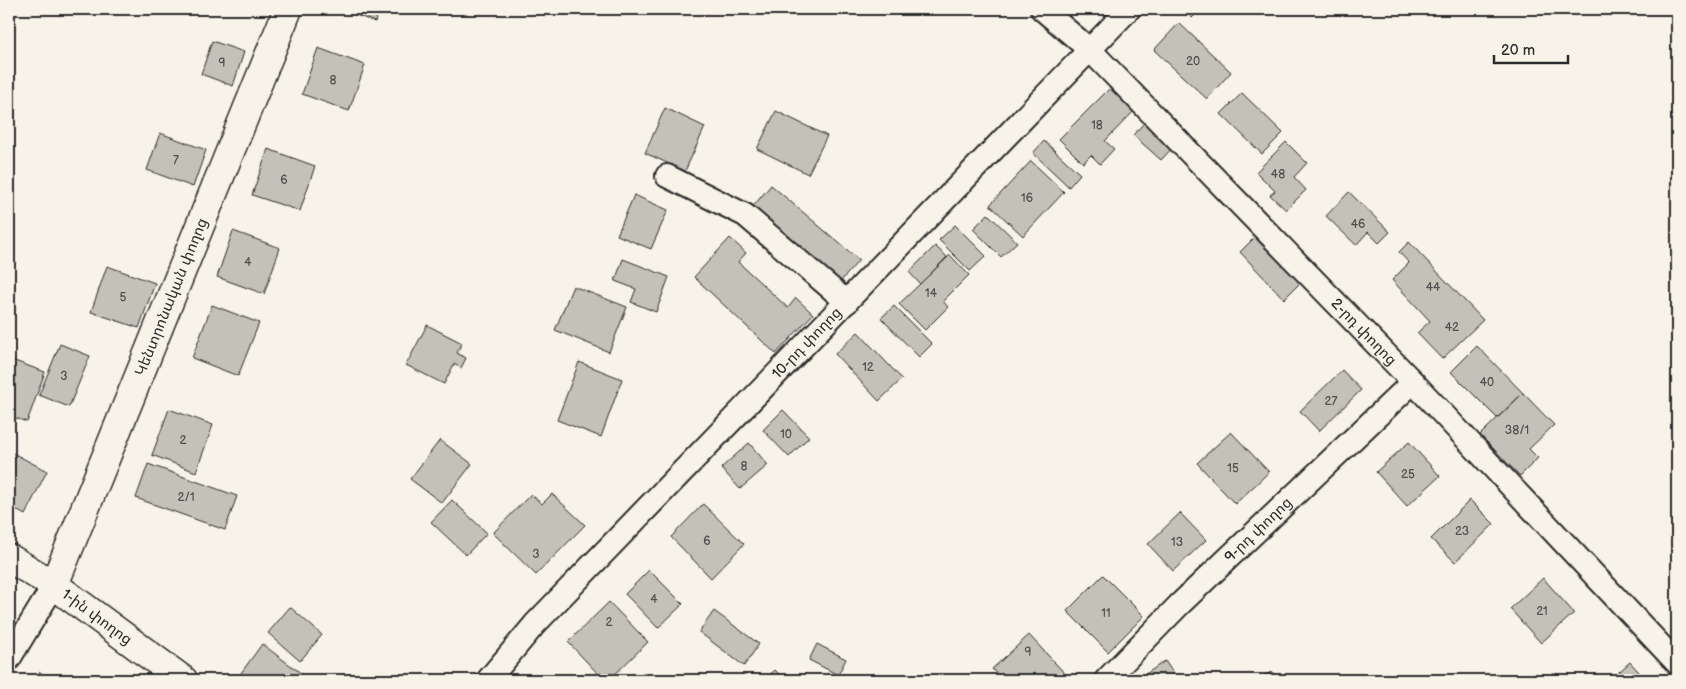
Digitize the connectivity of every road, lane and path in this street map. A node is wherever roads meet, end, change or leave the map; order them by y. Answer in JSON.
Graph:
{"nodes":[{"id":1,"x":288,"y":9,"type":"edge"},
{"id":2,"x":1042,"y":9,"type":"edge"},
{"id":3,"x":1129,"y":9,"type":"edge"},
{"id":4,"x":1090,"y":50,"type":"junction"},
{"id":5,"x":668,"y":176,"type":"dead end"},
{"id":6,"x":847,"y":302,"type":"junction"},
{"id":7,"x":1413,"y":382,"type":"junction"},
{"id":8,"x":9,"y":558,"type":"edge"},
{"id":9,"x":54,"y":585,"type":"junction"},
{"id":10,"x":9,"y":658,"type":"edge"},
{"id":11,"x":1677,"y":663,"type":"edge"},
{"id":12,"x":183,"y":680,"type":"edge"},
{"id":13,"x":488,"y":680,"type":"edge"},
{"id":14,"x":1106,"y":680,"type":"edge"}],
"edges":[{"from":1,"to":9,"type":"street","name":"Կենտրոնական փողոց"},
{"from":2,"to":4,"type":"street","name":"2-րդ փողոց"},
{"from":3,"to":4,"type":"street","name":"10-րդ փողոց"},
{"from":4,"to":6,"type":"street","name":"10-րդ փողոց"},
{"from":4,"to":7,"type":"street","name":"2-րդ փողոց"},
{"from":5,"to":6,"type":"street"},
{"from":6,"to":13,"type":"street","name":"10-րդ փողոց"},
{"from":7,"to":11,"type":"street","name":"2-րդ փողոց"},
{"from":7,"to":14,"type":"street","name":"9-րդ փողոց"},
{"from":8,"to":9,"type":"street","name":"1-ին փողոց"},
{"from":9,"to":10,"type":"street"},
{"from":9,"to":12,"type":"street","name":"1-ին փողոց"}]}
